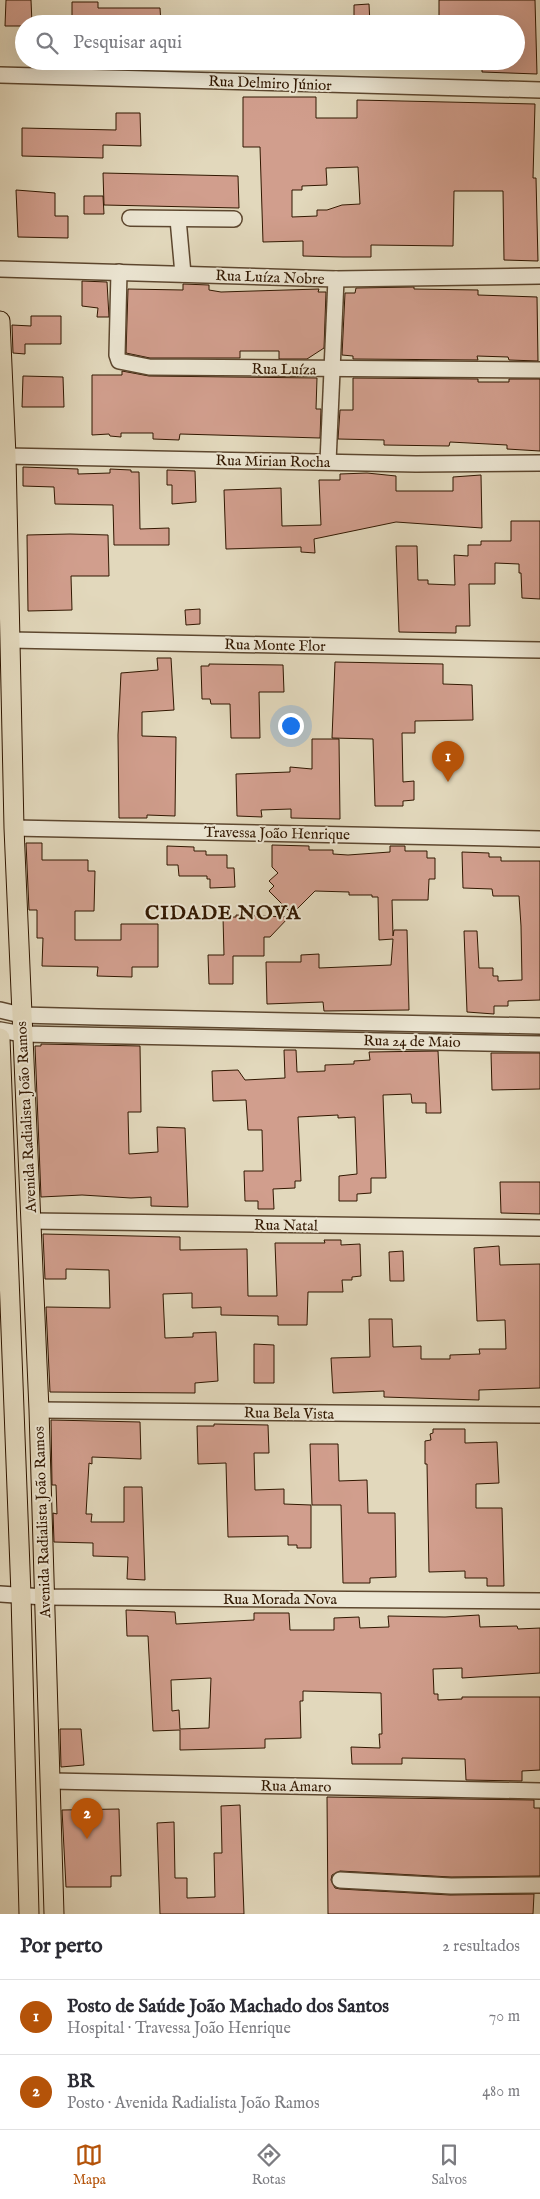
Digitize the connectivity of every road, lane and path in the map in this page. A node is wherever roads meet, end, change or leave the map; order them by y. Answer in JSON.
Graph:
{"nodes":[{"id":1,"x":0,"y":75,"type":"edge"},
{"id":2,"x":540,"y":90,"type":"edge"},
{"id":3,"x":130,"y":218,"type":"dead end"},
{"id":4,"x":178,"y":219,"type":"junction"},
{"id":5,"x":234,"y":219,"type":"dead end"},
{"id":6,"x":0,"y":269,"type":"edge"},
{"id":7,"x":119,"y":272,"type":"junction"},
{"id":8,"x":183,"y":274,"type":"junction"},
{"id":9,"x":540,"y":276,"type":"edge"},
{"id":10,"x":336,"y":279,"type":"junction"},
{"id":11,"x":0,"y":321,"type":"edge"},
{"id":12,"x":332,"y":369,"type":"junction"},
{"id":13,"x":540,"y":370,"type":"edge"},
{"id":14,"x":6,"y":456,"type":"junction"},
{"id":15,"x":328,"y":462,"type":"junction"},
{"id":16,"x":540,"y":463,"type":"edge"},
{"id":17,"x":10,"y":640,"type":"junction"},
{"id":18,"x":540,"y":650,"type":"edge"},
{"id":19,"x":14,"y":828,"type":"junction"},
{"id":20,"x":540,"y":839,"type":"edge"},
{"id":21,"x":0,"y":1010,"type":"edge"},
{"id":22,"x":21,"y":1015,"type":"junction"},
{"id":23,"x":98,"y":1017,"type":"junction"},
{"id":24,"x":284,"y":1020,"type":"junction"},
{"id":25,"x":454,"y":1024,"type":"junction"},
{"id":26,"x":540,"y":1026,"type":"edge"},
{"id":27,"x":0,"y":1030,"type":"edge"},
{"id":28,"x":22,"y":1034,"type":"junction"},
{"id":29,"x":98,"y":1034,"type":"junction"},
{"id":30,"x":0,"y":1038,"type":"edge"},
{"id":31,"x":283,"y":1038,"type":"junction"},
{"id":32,"x":454,"y":1041,"type":"junction"},
{"id":33,"x":540,"y":1044,"type":"edge"},
{"id":34,"x":31,"y":1221,"type":"junction"},
{"id":35,"x":540,"y":1228,"type":"edge"},
{"id":36,"x":39,"y":1410,"type":"junction"},
{"id":37,"x":540,"y":1415,"type":"edge"},
{"id":38,"x":0,"y":1594,"type":"edge"},
{"id":39,"x":21,"y":1595,"type":"junction"},
{"id":40,"x":44,"y":1597,"type":"junction"},
{"id":41,"x":540,"y":1601,"type":"edge"},
{"id":42,"x":52,"y":1781,"type":"junction"},
{"id":43,"x":540,"y":1791,"type":"edge"},
{"id":44,"x":340,"y":1880,"type":"dead end"},
{"id":45,"x":540,"y":1885,"type":"edge"},
{"id":46,"x":29,"y":1914,"type":"edge"},
{"id":47,"x":54,"y":1914,"type":"edge"}],
"edges":[{"from":1,"to":2,"type":"street","name":"Rua Delmiro Júnior"},
{"from":3,"to":4,"type":"street"},
{"from":4,"to":5,"type":"street"},
{"from":4,"to":8,"type":"street"},
{"from":6,"to":7,"type":"street","name":"Rua Luíza Nobre"},
{"from":7,"to":8,"type":"street","name":"Rua Luíza Nobre"},
{"from":7,"to":12,"type":"street","name":"Rua Luíza"},
{"from":8,"to":10,"type":"street","name":"Rua Luíza Nobre"},
{"from":9,"to":10,"type":"street","name":"Rua Luíza Nobre"},
{"from":10,"to":12,"type":"street"},
{"from":11,"to":14,"type":"main road","name":"Avenida Radialista João Ramos"},
{"from":12,"to":13,"type":"street","name":"Rua Luíza"},
{"from":12,"to":15,"type":"street"},
{"from":14,"to":15,"type":"street","name":"Rua Mirian Rocha"},
{"from":14,"to":17,"type":"main road","name":"Avenida Radialista João Ramos"},
{"from":15,"to":16,"type":"street","name":"Rua Mirian Rocha"},
{"from":17,"to":18,"type":"street","name":"Rua Monte Flor"},
{"from":17,"to":19,"type":"main road","name":"Avenida Radialista João Ramos"},
{"from":19,"to":20,"type":"street","name":"Travessa João Henrique"},
{"from":19,"to":22,"type":"main road","name":"Avenida Radialista João Ramos"},
{"from":21,"to":22,"type":"street","name":"Rua 24 de Maio"},
{"from":22,"to":23,"type":"street","name":"Rua 24 de Maio"},
{"from":22,"to":28,"type":"main road","name":"Avenida Radialista João Ramos"},
{"from":23,"to":24,"type":"street","name":"Rua 24 de Maio"},
{"from":23,"to":29,"type":"street"},
{"from":24,"to":25,"type":"street","name":"Rua 24 de Maio"},
{"from":24,"to":31,"type":"street"},
{"from":25,"to":26,"type":"street","name":"Rua 24 de Maio"},
{"from":25,"to":32,"type":"street"},
{"from":27,"to":28,"type":"street","name":"Rua 24 de Maio"},
{"from":28,"to":29,"type":"street","name":"Rua 24 de Maio"},
{"from":28,"to":34,"type":"main road","name":"Avenida Radialista João Ramos"},
{"from":29,"to":31,"type":"street","name":"Rua 24 de Maio"},
{"from":30,"to":39,"type":"main road","name":"Avenida Radialista João Ramos"},
{"from":31,"to":32,"type":"street","name":"Rua 24 de Maio"},
{"from":32,"to":33,"type":"street","name":"Rua 24 de Maio"},
{"from":34,"to":35,"type":"street","name":"Rua Natal"},
{"from":34,"to":36,"type":"main road","name":"Avenida Radialista João Ramos"},
{"from":36,"to":37,"type":"street","name":"Rua Bela Vista"},
{"from":36,"to":40,"type":"main road","name":"Avenida Radialista João Ramos"},
{"from":38,"to":39,"type":"street","name":"Rua Morada Nova"},
{"from":39,"to":40,"type":"street","name":"Rua Morada Nova"},
{"from":39,"to":46,"type":"main road","name":"Avenida Radialista João Ramos"},
{"from":40,"to":41,"type":"street","name":"Rua Morada Nova"},
{"from":40,"to":42,"type":"main road","name":"Avenida Radialista João Ramos"},
{"from":42,"to":43,"type":"street","name":"Rua Amaro"},
{"from":42,"to":47,"type":"main road","name":"Avenida Radialista João Ramos"},
{"from":44,"to":45,"type":"street"}]}
